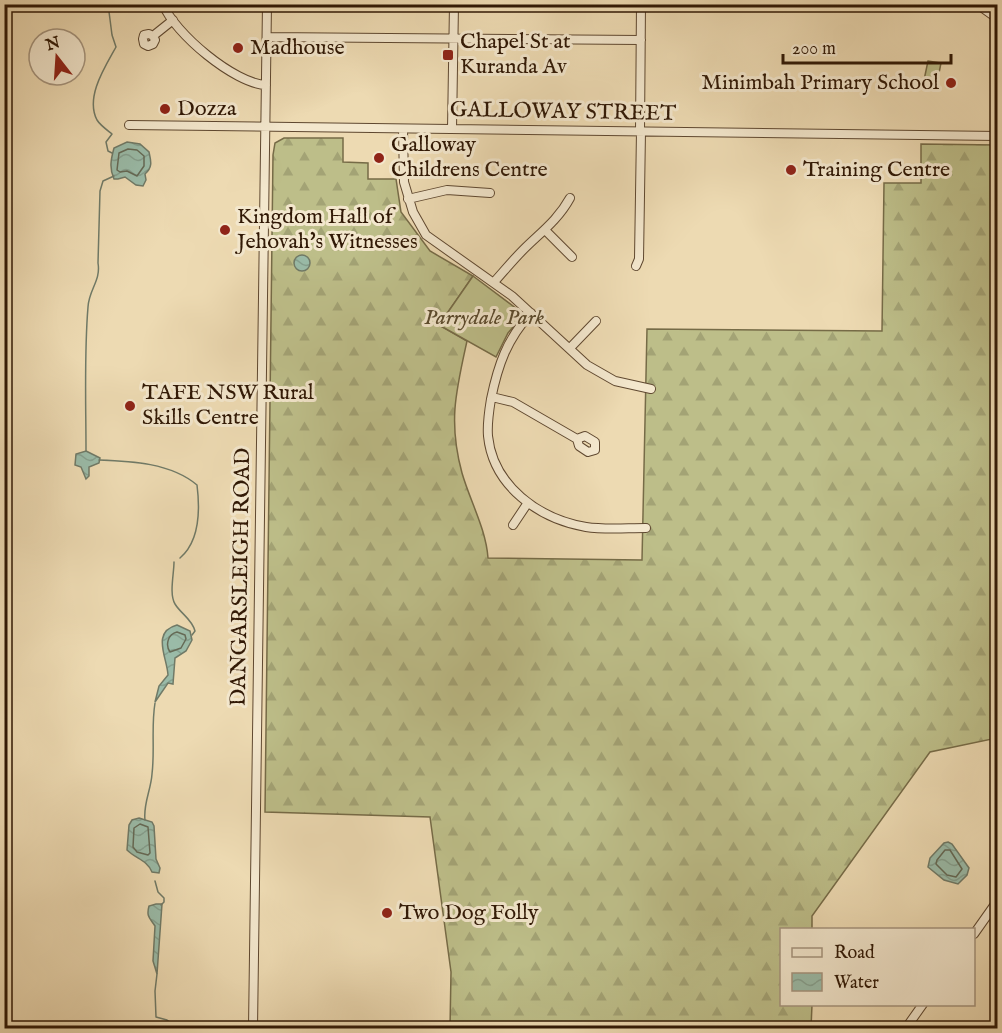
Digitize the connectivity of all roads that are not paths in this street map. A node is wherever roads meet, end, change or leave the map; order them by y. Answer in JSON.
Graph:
{"nodes":[{"id":1,"x":164,"y":4,"type":"edge"},
{"id":2,"x":267,"y":4,"type":"edge"},
{"id":3,"x":454,"y":4,"type":"edge"},
{"id":4,"x":641,"y":4,"type":"edge"},
{"id":5,"x":977,"y":4,"type":"edge"},
{"id":6,"x":998,"y":18,"type":"edge"},
{"id":7,"x":173,"y":20,"type":"junction"},
{"id":8,"x":153,"y":36,"type":"dead end"},
{"id":9,"x":267,"y":37,"type":"junction"},
{"id":10,"x":454,"y":38,"type":"junction"},
{"id":11,"x":641,"y":40,"type":"junction"},
{"id":12,"x":266,"y":85,"type":"junction"},
{"id":13,"x":129,"y":125,"type":"dead end"},
{"id":14,"x":265,"y":127,"type":"junction"},
{"id":15,"x":404,"y":129,"type":"junction"},
{"id":16,"x":452,"y":129,"type":"junction"},
{"id":17,"x":640,"y":131,"type":"junction"},
{"id":18,"x":998,"y":136,"type":"edge"},
{"id":19,"x":490,"y":193,"type":"dead end"},
{"id":20,"x":570,"y":198,"type":"dead end"},
{"id":21,"x":408,"y":199,"type":"junction"},
{"id":22,"x":545,"y":230,"type":"junction"},
{"id":23,"x":572,"y":257,"type":"dead end"},
{"id":24,"x":636,"y":266,"type":"dead end"},
{"id":25,"x":495,"y":281,"type":"junction"},
{"id":26,"x":531,"y":313,"type":"junction"},
{"id":27,"x":596,"y":321,"type":"dead end"},
{"id":28,"x":570,"y":348,"type":"junction"},
{"id":29,"x":651,"y":389,"type":"dead end"},
{"id":30,"x":492,"y":397,"type":"junction"},
{"id":31,"x":577,"y":438,"type":"dead end"},
{"id":32,"x":527,"y":504,"type":"junction"},
{"id":33,"x":513,"y":525,"type":"dead end"},
{"id":34,"x":646,"y":528,"type":"dead end"},
{"id":35,"x":998,"y":900,"type":"edge"},
{"id":36,"x":975,"y":933,"type":"edge"},
{"id":37,"x":922,"y":1006,"type":"edge"},
{"id":38,"x":253,"y":1029,"type":"edge"},
{"id":39,"x":906,"y":1029,"type":"edge"}],
"edges":[{"from":1,"to":7,"type":"street"},
{"from":2,"to":9,"type":"street","name":"DANGARSLEIGH ROAD"},
{"from":3,"to":10,"type":"street"},
{"from":4,"to":11,"type":"street"},
{"from":5,"to":6,"type":"street"},
{"from":7,"to":8,"type":"street"},
{"from":7,"to":12,"type":"street"},
{"from":9,"to":10,"type":"street"},
{"from":9,"to":12,"type":"street","name":"DANGARSLEIGH ROAD"},
{"from":10,"to":11,"type":"street"},
{"from":10,"to":16,"type":"street"},
{"from":11,"to":17,"type":"street"},
{"from":12,"to":14,"type":"street","name":"DANGARSLEIGH ROAD"},
{"from":13,"to":14,"type":"street","name":"GALLOWAY STREET"},
{"from":14,"to":15,"type":"street","name":"GALLOWAY STREET"},
{"from":14,"to":38,"type":"street","name":"DANGARSLEIGH ROAD"},
{"from":15,"to":16,"type":"street","name":"GALLOWAY STREET"},
{"from":15,"to":21,"type":"street"},
{"from":16,"to":17,"type":"street","name":"GALLOWAY STREET"},
{"from":17,"to":18,"type":"street","name":"GALLOWAY STREET"},
{"from":17,"to":24,"type":"street"},
{"from":19,"to":21,"type":"street"},
{"from":20,"to":22,"type":"street"},
{"from":21,"to":25,"type":"street"},
{"from":22,"to":23,"type":"street"},
{"from":22,"to":25,"type":"street"},
{"from":25,"to":26,"type":"street"},
{"from":26,"to":28,"type":"street"},
{"from":26,"to":30,"type":"street"},
{"from":27,"to":28,"type":"street"},
{"from":28,"to":29,"type":"street"},
{"from":30,"to":31,"type":"street"},
{"from":30,"to":32,"type":"street"},
{"from":32,"to":33,"type":"street"},
{"from":32,"to":34,"type":"street"},
{"from":35,"to":36,"type":"street"},
{"from":37,"to":39,"type":"street"}]}
